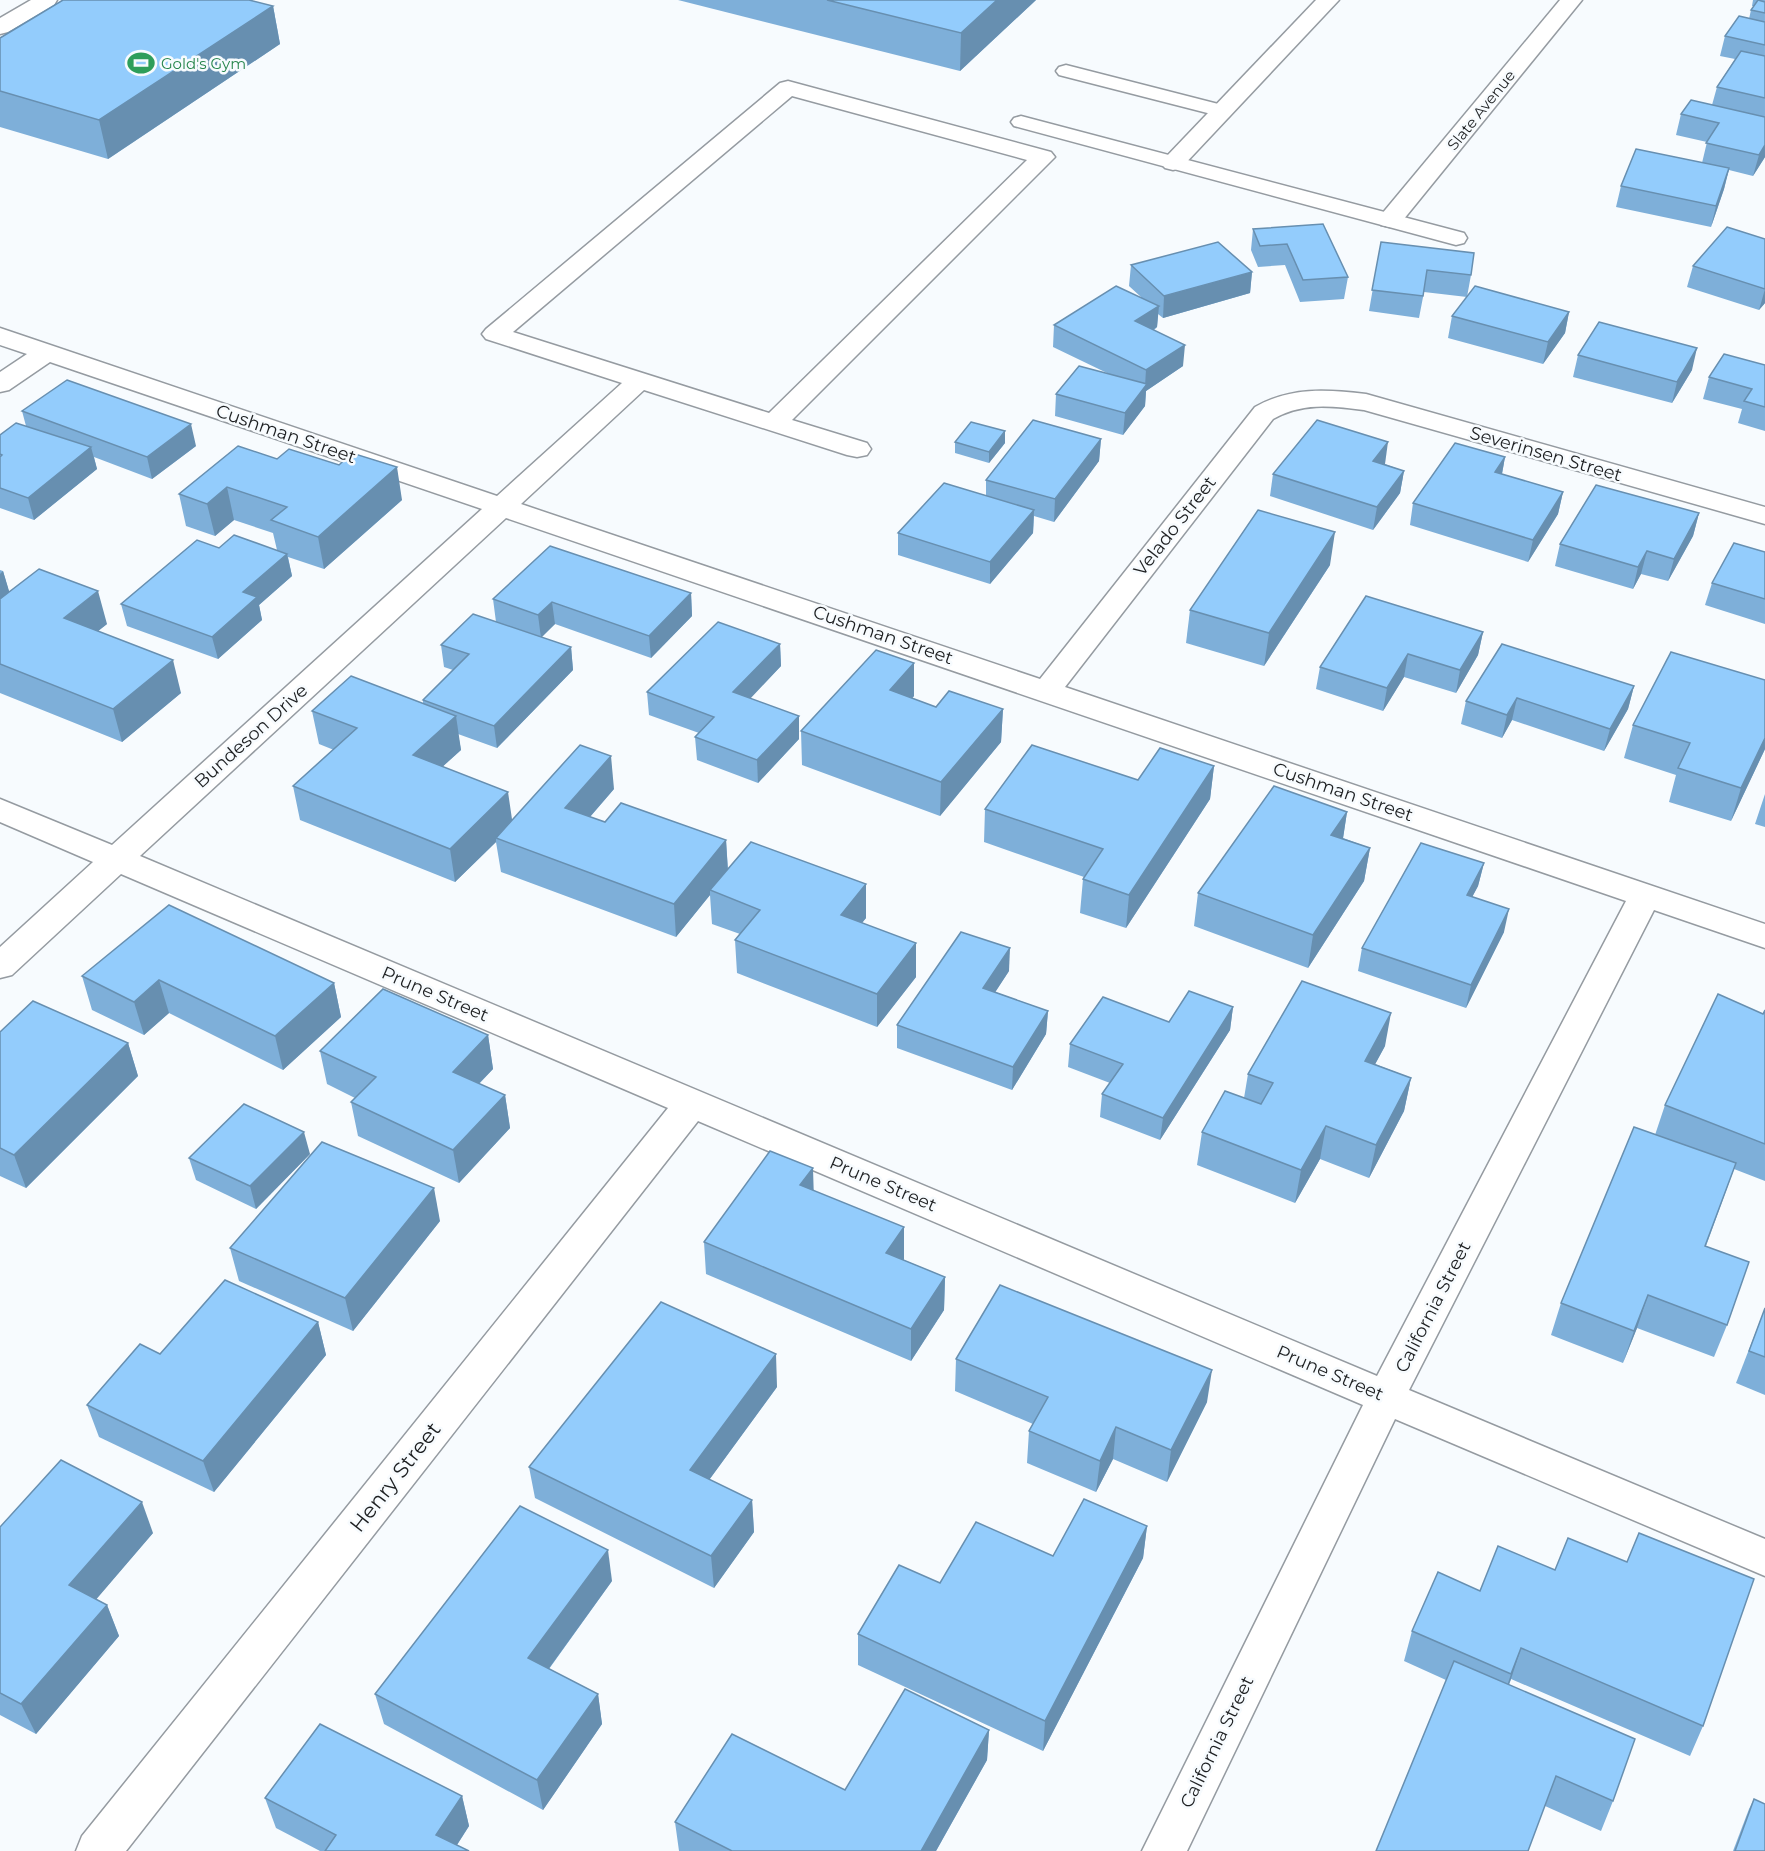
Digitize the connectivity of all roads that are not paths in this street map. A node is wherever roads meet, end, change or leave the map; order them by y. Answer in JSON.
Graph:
{"nodes":[{"id":1,"x":46,"y":0,"type":"edge"},
{"id":2,"x":1328,"y":0,"type":"edge"},
{"id":3,"x":1571,"y":0,"type":"edge"},
{"id":4,"x":0,"y":27,"type":"edge"},
{"id":5,"x":1066,"y":70,"type":"dead end"},
{"id":6,"x":1223,"y":111,"type":"junction"},
{"id":7,"x":1021,"y":122,"type":"dead end"},
{"id":8,"x":1173,"y":163,"type":"junction"},
{"id":9,"x":1390,"y":220,"type":"junction"},
{"id":10,"x":1456,"y":238,"type":"dead end"},
{"id":11,"x":0,"y":336,"type":"edge"},
{"id":12,"x":45,"y":353,"type":"junction"},
{"id":13,"x":640,"y":380,"type":"junction"},
{"id":14,"x":0,"y":384,"type":"edge"},
{"id":15,"x":1325,"y":397,"type":"joint"},
{"id":16,"x":774,"y":423,"type":"junction"},
{"id":17,"x":857,"y":449,"type":"dead end"},
{"id":18,"x":502,"y":507,"type":"junction"},
{"id":19,"x":1765,"y":516,"type":"edge"},
{"id":20,"x":1046,"y":690,"type":"junction"},
{"id":21,"x":0,"y":810,"type":"edge"},
{"id":22,"x":117,"y":859,"type":"junction"},
{"id":23,"x":1645,"y":895,"type":"junction"},
{"id":24,"x":1765,"y":936,"type":"edge"},
{"id":25,"x":0,"y":966,"type":"edge"},
{"id":26,"x":692,"y":1103,"type":"junction"},
{"id":27,"x":1386,"y":1397,"type":"junction"},
{"id":28,"x":1765,"y":1558,"type":"edge"},
{"id":29,"x":98,"y":1851,"type":"edge"},
{"id":30,"x":1164,"y":1851,"type":"edge"}],
"edges":[{"from":1,"to":4,"type":"street"},
{"from":2,"to":6,"type":"street"},
{"from":3,"to":9,"type":"street","name":"Slate Avenue"},
{"from":5,"to":6,"type":"lane"},
{"from":6,"to":8,"type":"street"},
{"from":7,"to":8,"type":"lane"},
{"from":8,"to":9,"type":"lane"},
{"from":9,"to":10,"type":"lane"},
{"from":11,"to":12,"type":"street","name":"Cushman Street"},
{"from":12,"to":14,"type":"street"},
{"from":12,"to":18,"type":"street","name":"Cushman Street"},
{"from":13,"to":16,"type":"street"},
{"from":13,"to":16,"type":"street"},
{"from":13,"to":18,"type":"street","name":"Bundeson Drive"},
{"from":15,"to":19,"type":"street","name":"Severinsen Street"},
{"from":15,"to":20,"type":"street","name":"Velado Street"},
{"from":16,"to":17,"type":"street"},
{"from":18,"to":20,"type":"street","name":"Cushman Street"},
{"from":18,"to":22,"type":"street","name":"Bundeson Drive"},
{"from":20,"to":23,"type":"street","name":"Cushman Street"},
{"from":21,"to":22,"type":"street","name":"Prune Street"},
{"from":22,"to":25,"type":"street","name":"Bundeson Drive"},
{"from":22,"to":26,"type":"street","name":"Prune Street"},
{"from":23,"to":24,"type":"street","name":"Cushman Street"},
{"from":23,"to":27,"type":"street","name":"California Street"},
{"from":26,"to":27,"type":"street","name":"Prune Street"},
{"from":26,"to":29,"type":"street","name":"Henry Street"},
{"from":27,"to":28,"type":"street","name":"Prune Street"},
{"from":27,"to":30,"type":"street","name":"California Street"}]}
